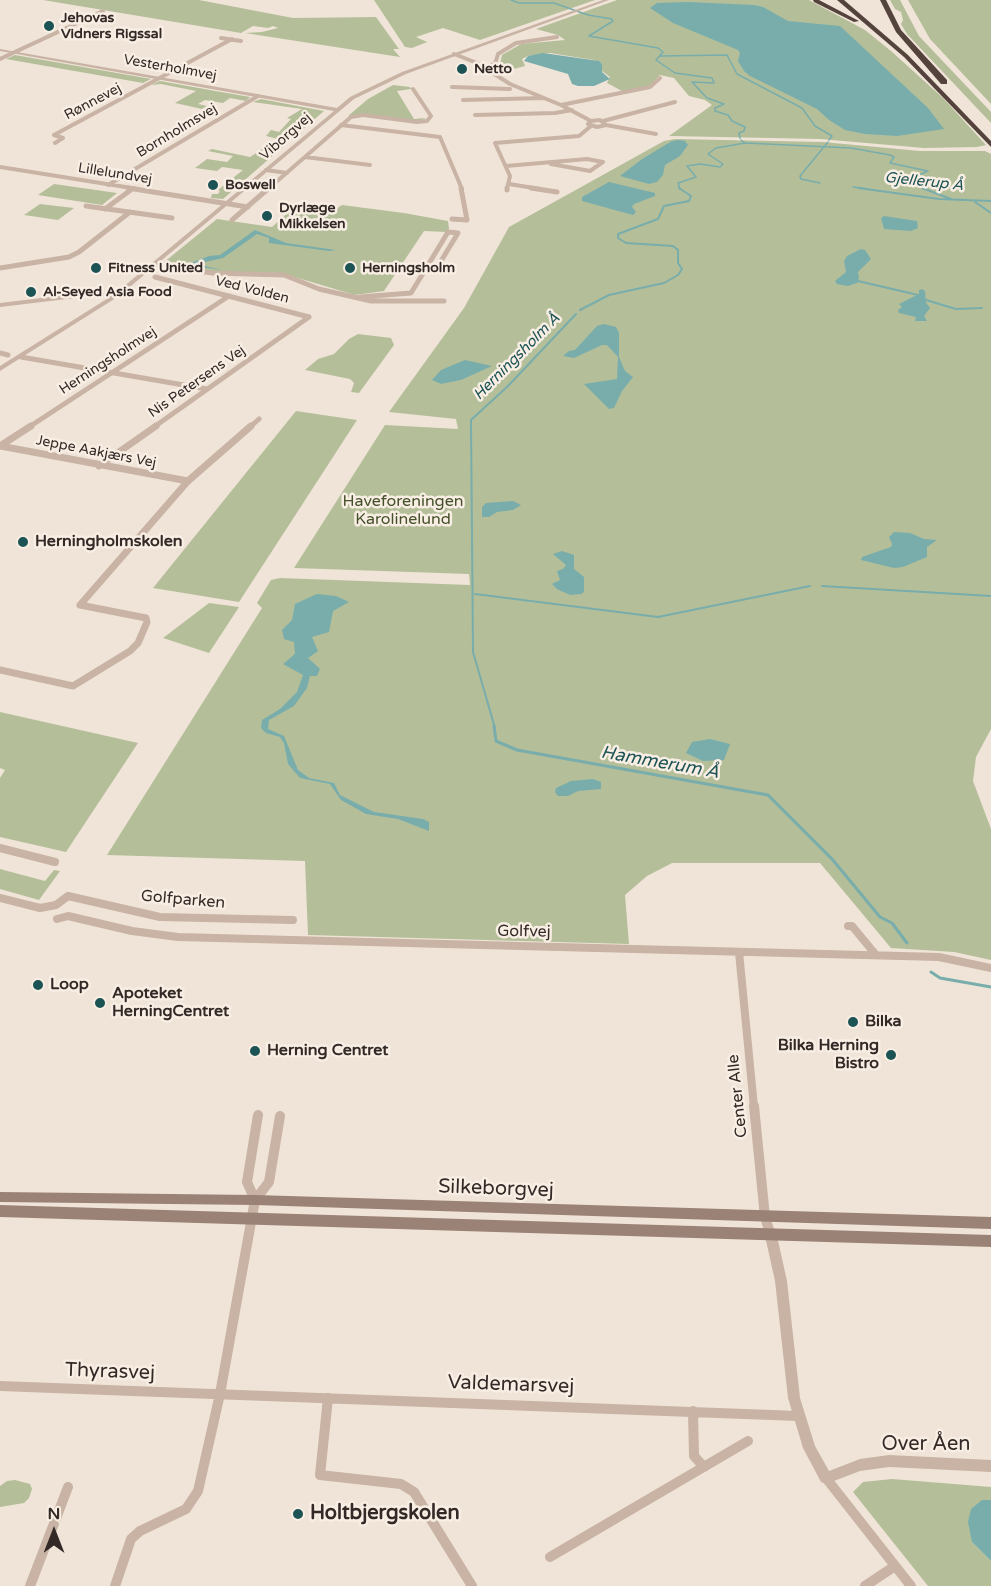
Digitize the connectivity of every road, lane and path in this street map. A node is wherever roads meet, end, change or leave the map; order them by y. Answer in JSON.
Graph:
{"nodes":[{"id":1,"x":607,"y":0,"type":"edge"},
{"id":2,"x":840,"y":0,"type":"edge"},
{"id":3,"x":849,"y":0,"type":"edge"},
{"id":4,"x":883,"y":0,"type":"edge"},
{"id":5,"x":816,"y":1,"type":"edge"},
{"id":6,"x":103,"y":11,"type":"dead end"},
{"id":7,"x":557,"y":37,"type":"dead end"},
{"id":8,"x":221,"y":38,"type":"dead end"},
{"id":9,"x":232,"y":39,"type":"junction"},
{"id":10,"x":241,"y":41,"type":"dead end"},
{"id":11,"x":0,"y":50,"type":"edge"},
{"id":12,"x":14,"y":53,"type":"junction"},
{"id":13,"x":454,"y":54,"type":"junction"},
{"id":14,"x":0,"y":59,"type":"edge"},
{"id":15,"x":484,"y":67,"type":"junction"},
{"id":16,"x":159,"y":78,"type":"junction"},
{"id":17,"x":666,"y":81,"type":"dead end"},
{"id":18,"x":455,"y":86,"type":"dead end"},
{"id":19,"x":510,"y":87,"type":"junction"},
{"id":20,"x":413,"y":89,"type":"dead end"},
{"id":21,"x":948,"y":93,"type":"junction"},
{"id":22,"x":258,"y":96,"type":"junction"},
{"id":23,"x":544,"y":98,"type":"junction"},
{"id":24,"x":467,"y":99,"type":"dead end"},
{"id":25,"x":675,"y":102,"type":"dead end"},
{"id":26,"x":561,"y":105,"type":"junction"},
{"id":27,"x":337,"y":110,"type":"junction"},
{"id":28,"x":572,"y":110,"type":"junction"},
{"id":29,"x":475,"y":115,"type":"dead end"},
{"id":30,"x":591,"y":123,"type":"junction"},
{"id":31,"x":604,"y":123,"type":"junction"},
{"id":32,"x":341,"y":125,"type":"junction"},
{"id":33,"x":991,"y":133,"type":"edge"},
{"id":34,"x":656,"y":134,"type":"dead end"},
{"id":35,"x":55,"y":143,"type":"dead end"},
{"id":36,"x":991,"y":144,"type":"edge"},
{"id":37,"x":305,"y":157,"type":"junction"},
{"id":38,"x":546,"y":162,"type":"junction"},
{"id":39,"x":370,"y":165,"type":"dead end"},
{"id":40,"x":506,"y":166,"type":"junction"},
{"id":41,"x":0,"y":167,"type":"edge"},
{"id":42,"x":266,"y":170,"type":"junction"},
{"id":43,"x":287,"y":173,"type":"junction"},
{"id":44,"x":108,"y":185,"type":"junction"},
{"id":45,"x":132,"y":189,"type":"junction"},
{"id":46,"x":557,"y":192,"type":"dead end"},
{"id":47,"x":227,"y":203,"type":"junction"},
{"id":48,"x":86,"y":206,"type":"dead end"},
{"id":49,"x":248,"y":207,"type":"junction"},
{"id":50,"x":105,"y":209,"type":"junction"},
{"id":51,"x":130,"y":212,"type":"junction"},
{"id":52,"x":171,"y":218,"type":"dead end"},
{"id":53,"x":452,"y":219,"type":"dead end"},
{"id":54,"x":232,"y":220,"type":"dead end"},
{"id":55,"x":155,"y":264,"type":"junction"},
{"id":56,"x":0,"y":268,"type":"edge"},
{"id":57,"x":425,"y":270,"type":"junction"},
{"id":58,"x":155,"y":277,"type":"dead end"},
{"id":59,"x":117,"y":295,"type":"junction"},
{"id":60,"x":229,"y":296,"type":"junction"},
{"id":61,"x":357,"y":298,"type":"junction"},
{"id":62,"x":444,"y":301,"type":"dead end"},
{"id":63,"x":0,"y":305,"type":"edge"},
{"id":64,"x":309,"y":317,"type":"joint"},
{"id":65,"x":0,"y":353,"type":"edge"},
{"id":66,"x":8,"y":355,"type":"dead end"},
{"id":67,"x":21,"y":357,"type":"junction"},
{"id":68,"x":0,"y":369,"type":"edge"},
{"id":69,"x":111,"y":373,"type":"junction"},
{"id":70,"x":207,"y":389,"type":"junction"},
{"id":71,"x":259,"y":419,"type":"dead end"},
{"id":72,"x":0,"y":446,"type":"edge"},
{"id":73,"x":99,"y":466,"type":"junction"},
{"id":74,"x":188,"y":481,"type":"junction"},
{"id":75,"x":0,"y":670,"type":"edge"},
{"id":76,"x":0,"y":848,"type":"edge"},
{"id":77,"x":56,"y":861,"type":"dead end"},
{"id":78,"x":0,"y":898,"type":"edge"},
{"id":79,"x":57,"y":919,"type":"dead end"},
{"id":80,"x":293,"y":920,"type":"dead end"},
{"id":81,"x":848,"y":926,"type":"dead end"},
{"id":82,"x":739,"y":952,"type":"junction"},
{"id":83,"x":876,"y":955,"type":"junction"},
{"id":84,"x":991,"y":968,"type":"edge"},
{"id":85,"x":258,"y":1115,"type":"dead end"},
{"id":86,"x":280,"y":1116,"type":"dead end"},
{"id":87,"x":0,"y":1197,"type":"edge"},
{"id":88,"x":255,"y":1200,"type":"junction"},
{"id":89,"x":0,"y":1211,"type":"edge"},
{"id":90,"x":765,"y":1217,"type":"junction"},
{"id":91,"x":251,"y":1219,"type":"junction"},
{"id":92,"x":991,"y":1223,"type":"edge"},
{"id":93,"x":771,"y":1236,"type":"junction"},
{"id":94,"x":991,"y":1241,"type":"edge"},
{"id":95,"x":0,"y":1386,"type":"edge"},
{"id":96,"x":220,"y":1394,"type":"junction"},
{"id":97,"x":328,"y":1398,"type":"junction"},
{"id":98,"x":693,"y":1411,"type":"junction"},
{"id":99,"x":798,"y":1416,"type":"junction"},
{"id":100,"x":748,"y":1441,"type":"dead end"},
{"id":101,"x":991,"y":1466,"type":"edge"},
{"id":102,"x":704,"y":1467,"type":"junction"},
{"id":103,"x":826,"y":1478,"type":"junction"},
{"id":104,"x":68,"y":1487,"type":"dead end"},
{"id":105,"x":550,"y":1557,"type":"dead end"},
{"id":106,"x":895,"y":1566,"type":"junction"},
{"id":107,"x":30,"y":1586,"type":"edge"},
{"id":108,"x":115,"y":1586,"type":"edge"},
{"id":109,"x":472,"y":1586,"type":"edge"},
{"id":110,"x":865,"y":1586,"type":"edge"},
{"id":111,"x":911,"y":1586,"type":"edge"}],
"edges":[{"from":1,"to":13,"type":"street","name":"Viborgvej"},
{"from":2,"to":21,"type":"highway"},
{"from":3,"to":21,"type":"highway"},
{"from":4,"to":21,"type":"highway"},
{"from":5,"to":21,"type":"highway"},
{"from":6,"to":12,"type":"street"},
{"from":7,"to":15,"type":"street"},
{"from":8,"to":9,"type":"street"},
{"from":9,"to":10,"type":"street"},
{"from":9,"to":16,"type":"street"},
{"from":11,"to":12,"type":"street","name":"Vesterholmvej"},
{"from":12,"to":14,"type":"street"},
{"from":12,"to":16,"type":"street","name":"Vesterholmvej"},
{"from":13,"to":15,"type":"street"},
{"from":13,"to":27,"type":"street","name":"Viborgvej"},
{"from":15,"to":19,"type":"street"},
{"from":16,"to":22,"type":"street","name":"Vesterholmvej"},
{"from":16,"to":35,"type":"street","name":"Rønnevej"},
{"from":17,"to":26,"type":"street"},
{"from":18,"to":19,"type":"street"},
{"from":19,"to":23,"type":"street"},
{"from":20,"to":32,"type":"street"},
{"from":21,"to":33,"type":"highway"},
{"from":21,"to":36,"type":"highway"},
{"from":22,"to":27,"type":"street","name":"Vesterholmvej"},
{"from":22,"to":44,"type":"street","name":"Bornholmsvej"},
{"from":23,"to":24,"type":"street"},
{"from":23,"to":26,"type":"street"},
{"from":25,"to":31,"type":"street"},
{"from":26,"to":28,"type":"street"},
{"from":27,"to":42,"type":"street","name":"Viborgvej"},
{"from":28,"to":29,"type":"street"},
{"from":28,"to":30,"type":"street"},
{"from":30,"to":31,"type":"street"},
{"from":30,"to":40,"type":"street"},
{"from":31,"to":34,"type":"street"},
{"from":32,"to":37,"type":"street"},
{"from":32,"to":53,"type":"street"},
{"from":37,"to":39,"type":"street"},
{"from":37,"to":43,"type":"street"},
{"from":38,"to":38,"type":"street"},
{"from":38,"to":40,"type":"street"},
{"from":40,"to":46,"type":"street"},
{"from":41,"to":44,"type":"street","name":"Lillelundvej"},
{"from":42,"to":43,"type":"street"},
{"from":42,"to":47,"type":"street","name":"Viborgvej"},
{"from":43,"to":49,"type":"street"},
{"from":44,"to":45,"type":"street","name":"Lillelundvej"},
{"from":45,"to":47,"type":"street","name":"Lillelundvej"},
{"from":45,"to":50,"type":"street"},
{"from":47,"to":49,"type":"street","name":"Lillelundvej"},
{"from":47,"to":55,"type":"street","name":"Viborgvej"},
{"from":48,"to":50,"type":"street"},
{"from":49,"to":54,"type":"street"},
{"from":50,"to":51,"type":"street"},
{"from":51,"to":52,"type":"street"},
{"from":51,"to":56,"type":"street"},
{"from":55,"to":59,"type":"street","name":"Viborgvej"},
{"from":55,"to":61,"type":"street"},
{"from":57,"to":57,"type":"street"},
{"from":57,"to":61,"type":"street"},
{"from":58,"to":60,"type":"street","name":"Ved Volden"},
{"from":59,"to":63,"type":"street"},
{"from":59,"to":67,"type":"street","name":"Viborgvej"},
{"from":60,"to":64,"type":"street","name":"Ved Volden"},
{"from":60,"to":69,"type":"street","name":"Herningsholmvej"},
{"from":61,"to":62,"type":"street"},
{"from":64,"to":70,"type":"street","name":"Nis Petersens Vej"},
{"from":65,"to":66,"type":"street"},
{"from":67,"to":68,"type":"street","name":"Viborgvej"},
{"from":67,"to":69,"type":"street"},
{"from":69,"to":70,"type":"street"},
{"from":69,"to":72,"type":"street","name":"Herningsholmvej"},
{"from":70,"to":73,"type":"street","name":"Nis Petersens Vej"},
{"from":71,"to":74,"type":"street"},
{"from":72,"to":73,"type":"street","name":"Jeppe Aakjærs Vej"},
{"from":73,"to":74,"type":"street","name":"Jeppe Aakjærs Vej"},
{"from":74,"to":75,"type":"street"},
{"from":76,"to":77,"type":"street"},
{"from":78,"to":80,"type":"street","name":"Golfparken"},
{"from":79,"to":82,"type":"street","name":"Golfvej"},
{"from":81,"to":83,"type":"street"},
{"from":82,"to":83,"type":"street","name":"Golfvej"},
{"from":82,"to":90,"type":"street","name":"Center Alle"},
{"from":83,"to":84,"type":"street","name":"Golfvej"},
{"from":85,"to":88,"type":"street"},
{"from":86,"to":88,"type":"street"},
{"from":87,"to":88,"type":"main road","name":"Silkeborgvej"},
{"from":88,"to":90,"type":"main road","name":"Silkeborgvej"},
{"from":88,"to":91,"type":"street"},
{"from":89,"to":91,"type":"main road","name":"Silkeborgvej"},
{"from":90,"to":92,"type":"main road","name":"Silkeborgvej"},
{"from":90,"to":93,"type":"street","name":"Center Alle"},
{"from":91,"to":93,"type":"main road","name":"Silkeborgvej"},
{"from":91,"to":96,"type":"street"},
{"from":93,"to":94,"type":"main road","name":"Silkeborgvej"},
{"from":93,"to":99,"type":"street"},
{"from":95,"to":96,"type":"street","name":"Thyrasvej"},
{"from":96,"to":97,"type":"street","name":"Valdemarsvej"},
{"from":96,"to":108,"type":"street"},
{"from":97,"to":98,"type":"street","name":"Valdemarsvej"},
{"from":97,"to":109,"type":"street"},
{"from":98,"to":99,"type":"street","name":"Valdemarsvej"},
{"from":98,"to":102,"type":"street"},
{"from":99,"to":103,"type":"street"},
{"from":100,"to":102,"type":"street"},
{"from":101,"to":103,"type":"street","name":"Over Åen"},
{"from":102,"to":105,"type":"street"},
{"from":103,"to":106,"type":"street"},
{"from":104,"to":107,"type":"street"},
{"from":106,"to":110,"type":"street"},
{"from":106,"to":111,"type":"street"}]}
